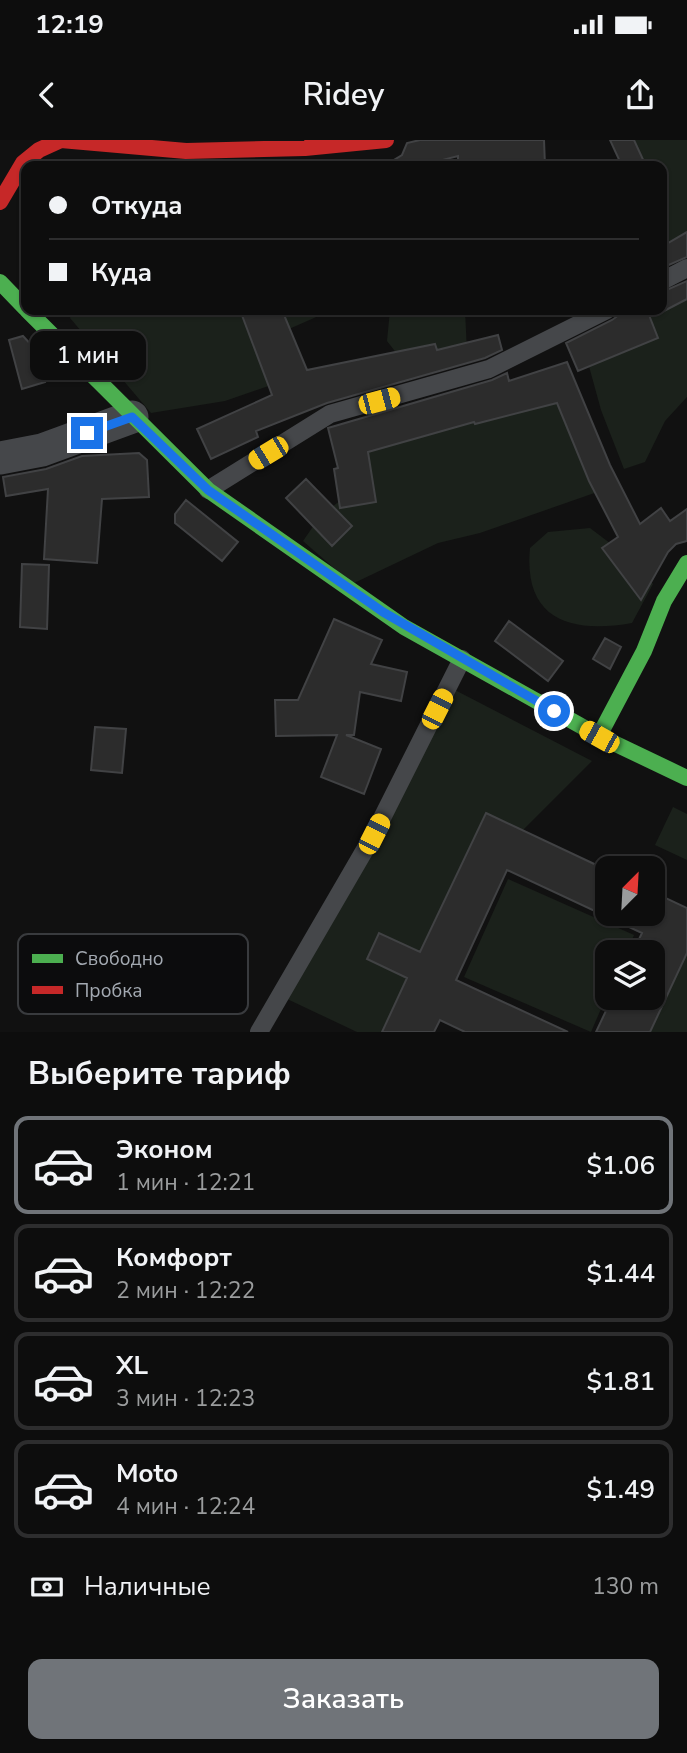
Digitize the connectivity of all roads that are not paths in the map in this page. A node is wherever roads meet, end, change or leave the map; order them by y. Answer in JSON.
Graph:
{"nodes":[{"id":1,"x":386,"y":140,"type":"edge"},
{"id":2,"x":24,"y":161,"type":"edge"},
{"id":3,"x":21,"y":164,"type":"edge"},
{"id":4,"x":0,"y":202,"type":"edge"},
{"id":5,"x":687,"y":268,"type":"edge"},
{"id":6,"x":667,"y":278,"type":"edge"},
{"id":7,"x":0,"y":282,"type":"edge"},
{"id":8,"x":21,"y":303,"type":"edge"},
{"id":9,"x":33,"y":315,"type":"edge"},
{"id":10,"x":597,"y":315,"type":"edge"},
{"id":11,"x":132,"y":417,"type":"junction"},
{"id":12,"x":0,"y":458,"type":"edge"},
{"id":13,"x":208,"y":490,"type":"junction"},
{"id":14,"x":687,"y":563,"type":"edge"},
{"id":15,"x":462,"y":659,"type":"junction"},
{"id":16,"x":599,"y":737,"type":"junction"},
{"id":17,"x":687,"y":778,"type":"edge"},
{"id":18,"x":258,"y":1032,"type":"edge"}],
"edges":[{"from":1,"to":2,"type":"street"},
{"from":3,"to":4,"type":"street"},
{"from":5,"to":6,"type":"lane"},
{"from":7,"to":8,"type":"street"},
{"from":9,"to":11,"type":"street"},
{"from":10,"to":13,"type":"lane"},
{"from":11,"to":12,"type":"street"},
{"from":11,"to":13,"type":"street"},
{"from":13,"to":15,"type":"street"},
{"from":14,"to":16,"type":"street"},
{"from":15,"to":16,"type":"street"},
{"from":15,"to":18,"type":"lane"},
{"from":16,"to":17,"type":"street"}]}
